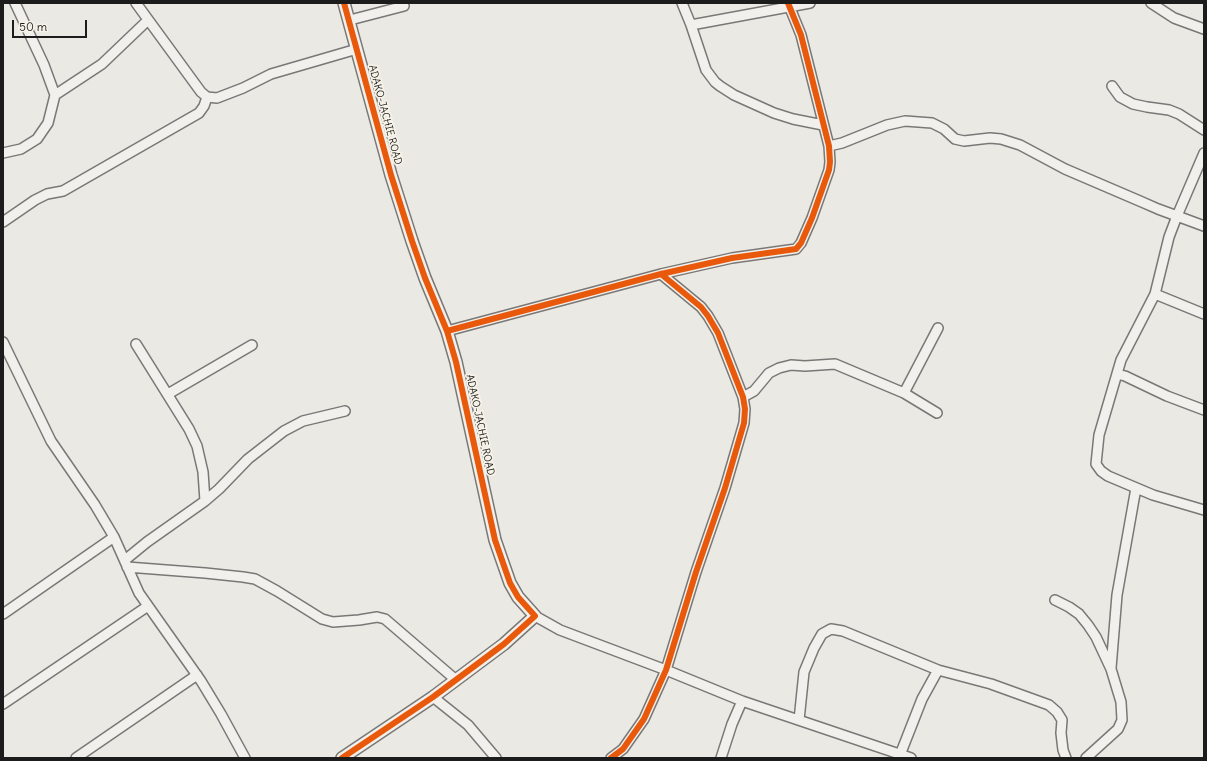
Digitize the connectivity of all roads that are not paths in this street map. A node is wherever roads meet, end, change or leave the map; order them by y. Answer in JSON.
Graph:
{"nodes":[{"id":1,"x":15,"y":3,"type":"edge"},
{"id":2,"x":136,"y":3,"type":"edge"},
{"id":3,"x":344,"y":3,"type":"edge"},
{"id":4,"x":682,"y":3,"type":"edge"},
{"id":5,"x":810,"y":3,"type":"edge"},
{"id":6,"x":1153,"y":3,"type":"edge"},
{"id":7,"x":789,"y":5,"type":"edge"},
{"id":8,"x":404,"y":6,"type":"dead end"},
{"id":9,"x":148,"y":20,"type":"junction"},
{"id":10,"x":350,"y":20,"type":"junction"},
{"id":11,"x":692,"y":25,"type":"junction"},
{"id":12,"x":1204,"y":28,"type":"edge"},
{"id":13,"x":357,"y":49,"type":"junction"},
{"id":14,"x":1112,"y":86,"type":"dead end"},
{"id":15,"x":55,"y":95,"type":"junction"},
{"id":16,"x":207,"y":97,"type":"junction"},
{"id":17,"x":823,"y":125,"type":"junction"},
{"id":18,"x":1204,"y":130,"type":"edge"},
{"id":19,"x":829,"y":146,"type":"junction"},
{"id":20,"x":3,"y":153,"type":"edge"},
{"id":21,"x":1204,"y":153,"type":"edge"},
{"id":22,"x":1177,"y":216,"type":"junction"},
{"id":23,"x":3,"y":222,"type":"edge"},
{"id":24,"x":1204,"y":226,"type":"edge"},
{"id":25,"x":661,"y":274,"type":"junction"},
{"id":26,"x":1155,"y":294,"type":"junction"},
{"id":27,"x":1204,"y":314,"type":"edge"},
{"id":28,"x":938,"y":328,"type":"dead end"},
{"id":29,"x":447,"y":331,"type":"junction"},
{"id":30,"x":3,"y":342,"type":"edge"},
{"id":31,"x":136,"y":344,"type":"dead end"},
{"id":32,"x":252,"y":345,"type":"dead end"},
{"id":33,"x":1117,"y":374,"type":"junction"},
{"id":34,"x":904,"y":393,"type":"junction"},
{"id":35,"x":168,"y":394,"type":"junction"},
{"id":36,"x":743,"y":397,"type":"junction"},
{"id":37,"x":1204,"y":410,"type":"edge"},
{"id":38,"x":346,"y":411,"type":"dead end"},
{"id":39,"x":938,"y":413,"type":"dead end"},
{"id":40,"x":1136,"y":488,"type":"junction"},
{"id":41,"x":205,"y":501,"type":"junction"},
{"id":42,"x":1204,"y":510,"type":"edge"},
{"id":43,"x":114,"y":537,"type":"junction"},
{"id":44,"x":126,"y":564,"type":"junction"},
{"id":45,"x":1055,"y":600,"type":"dead end"},
{"id":46,"x":148,"y":606,"type":"junction"},
{"id":47,"x":3,"y":614,"type":"edge"},
{"id":48,"x":535,"y":616,"type":"junction"},
{"id":49,"x":1111,"y":669,"type":"junction"},
{"id":50,"x":666,"y":670,"type":"junction"},
{"id":51,"x":938,"y":670,"type":"junction"},
{"id":52,"x":197,"y":675,"type":"junction"},
{"id":53,"x":456,"y":680,"type":"junction"},
{"id":54,"x":434,"y":697,"type":"junction"},
{"id":55,"x":742,"y":701,"type":"junction"},
{"id":56,"x":3,"y":704,"type":"edge"},
{"id":57,"x":800,"y":720,"type":"junction"},
{"id":58,"x":895,"y":755,"type":"edge"},
{"id":59,"x":76,"y":758,"type":"edge"},
{"id":60,"x":245,"y":758,"type":"edge"},
{"id":61,"x":342,"y":758,"type":"edge"},
{"id":62,"x":496,"y":758,"type":"edge"},
{"id":63,"x":611,"y":758,"type":"edge"},
{"id":64,"x":721,"y":758,"type":"edge"},
{"id":65,"x":911,"y":758,"type":"edge"},
{"id":66,"x":1066,"y":758,"type":"edge"},
{"id":67,"x":1086,"y":758,"type":"edge"}],
"edges":[{"from":1,"to":15,"type":"street"},
{"from":2,"to":9,"type":"street"},
{"from":3,"to":10,"type":"street","name":"ADAKO-JACHIE ROAD"},
{"from":4,"to":11,"type":"street"},
{"from":5,"to":7,"type":"street"},
{"from":6,"to":12,"type":"street"},
{"from":7,"to":11,"type":"street"},
{"from":7,"to":17,"type":"street"},
{"from":8,"to":10,"type":"street"},
{"from":9,"to":15,"type":"street"},
{"from":9,"to":16,"type":"street"},
{"from":10,"to":13,"type":"street","name":"ADAKO-JACHIE ROAD"},
{"from":11,"to":17,"type":"street"},
{"from":13,"to":16,"type":"street"},
{"from":13,"to":29,"type":"street","name":"ADAKO-JACHIE ROAD"},
{"from":14,"to":18,"type":"street"},
{"from":15,"to":20,"type":"street"},
{"from":16,"to":23,"type":"street"},
{"from":17,"to":19,"type":"street"},
{"from":19,"to":22,"type":"street"},
{"from":19,"to":25,"type":"street"},
{"from":21,"to":22,"type":"street"},
{"from":22,"to":24,"type":"street"},
{"from":22,"to":26,"type":"street"},
{"from":25,"to":29,"type":"street"},
{"from":25,"to":36,"type":"street"},
{"from":26,"to":27,"type":"street"},
{"from":26,"to":33,"type":"street"},
{"from":28,"to":34,"type":"street"},
{"from":29,"to":48,"type":"street","name":"ADAKO-JACHIE ROAD"},
{"from":30,"to":43,"type":"street"},
{"from":31,"to":35,"type":"street"},
{"from":32,"to":35,"type":"street"},
{"from":33,"to":37,"type":"street"},
{"from":33,"to":40,"type":"street"},
{"from":34,"to":36,"type":"street"},
{"from":34,"to":39,"type":"street"},
{"from":35,"to":41,"type":"street"},
{"from":36,"to":50,"type":"street"},
{"from":38,"to":41,"type":"street"},
{"from":40,"to":42,"type":"street"},
{"from":40,"to":49,"type":"street"},
{"from":41,"to":44,"type":"street"},
{"from":43,"to":44,"type":"street"},
{"from":43,"to":47,"type":"street"},
{"from":44,"to":46,"type":"street"},
{"from":44,"to":53,"type":"street"},
{"from":45,"to":49,"type":"street"},
{"from":46,"to":52,"type":"street"},
{"from":46,"to":56,"type":"street"},
{"from":48,"to":50,"type":"street"},
{"from":48,"to":53,"type":"street"},
{"from":49,"to":67,"type":"street"},
{"from":50,"to":55,"type":"street"},
{"from":50,"to":63,"type":"street"},
{"from":51,"to":57,"type":"street"},
{"from":51,"to":58,"type":"street"},
{"from":51,"to":66,"type":"street"},
{"from":52,"to":59,"type":"street"},
{"from":52,"to":60,"type":"street"},
{"from":53,"to":54,"type":"street"},
{"from":54,"to":61,"type":"street"},
{"from":54,"to":62,"type":"street"},
{"from":55,"to":57,"type":"street"},
{"from":55,"to":64,"type":"street"},
{"from":57,"to":58,"type":"street"},
{"from":58,"to":65,"type":"street"}]}
